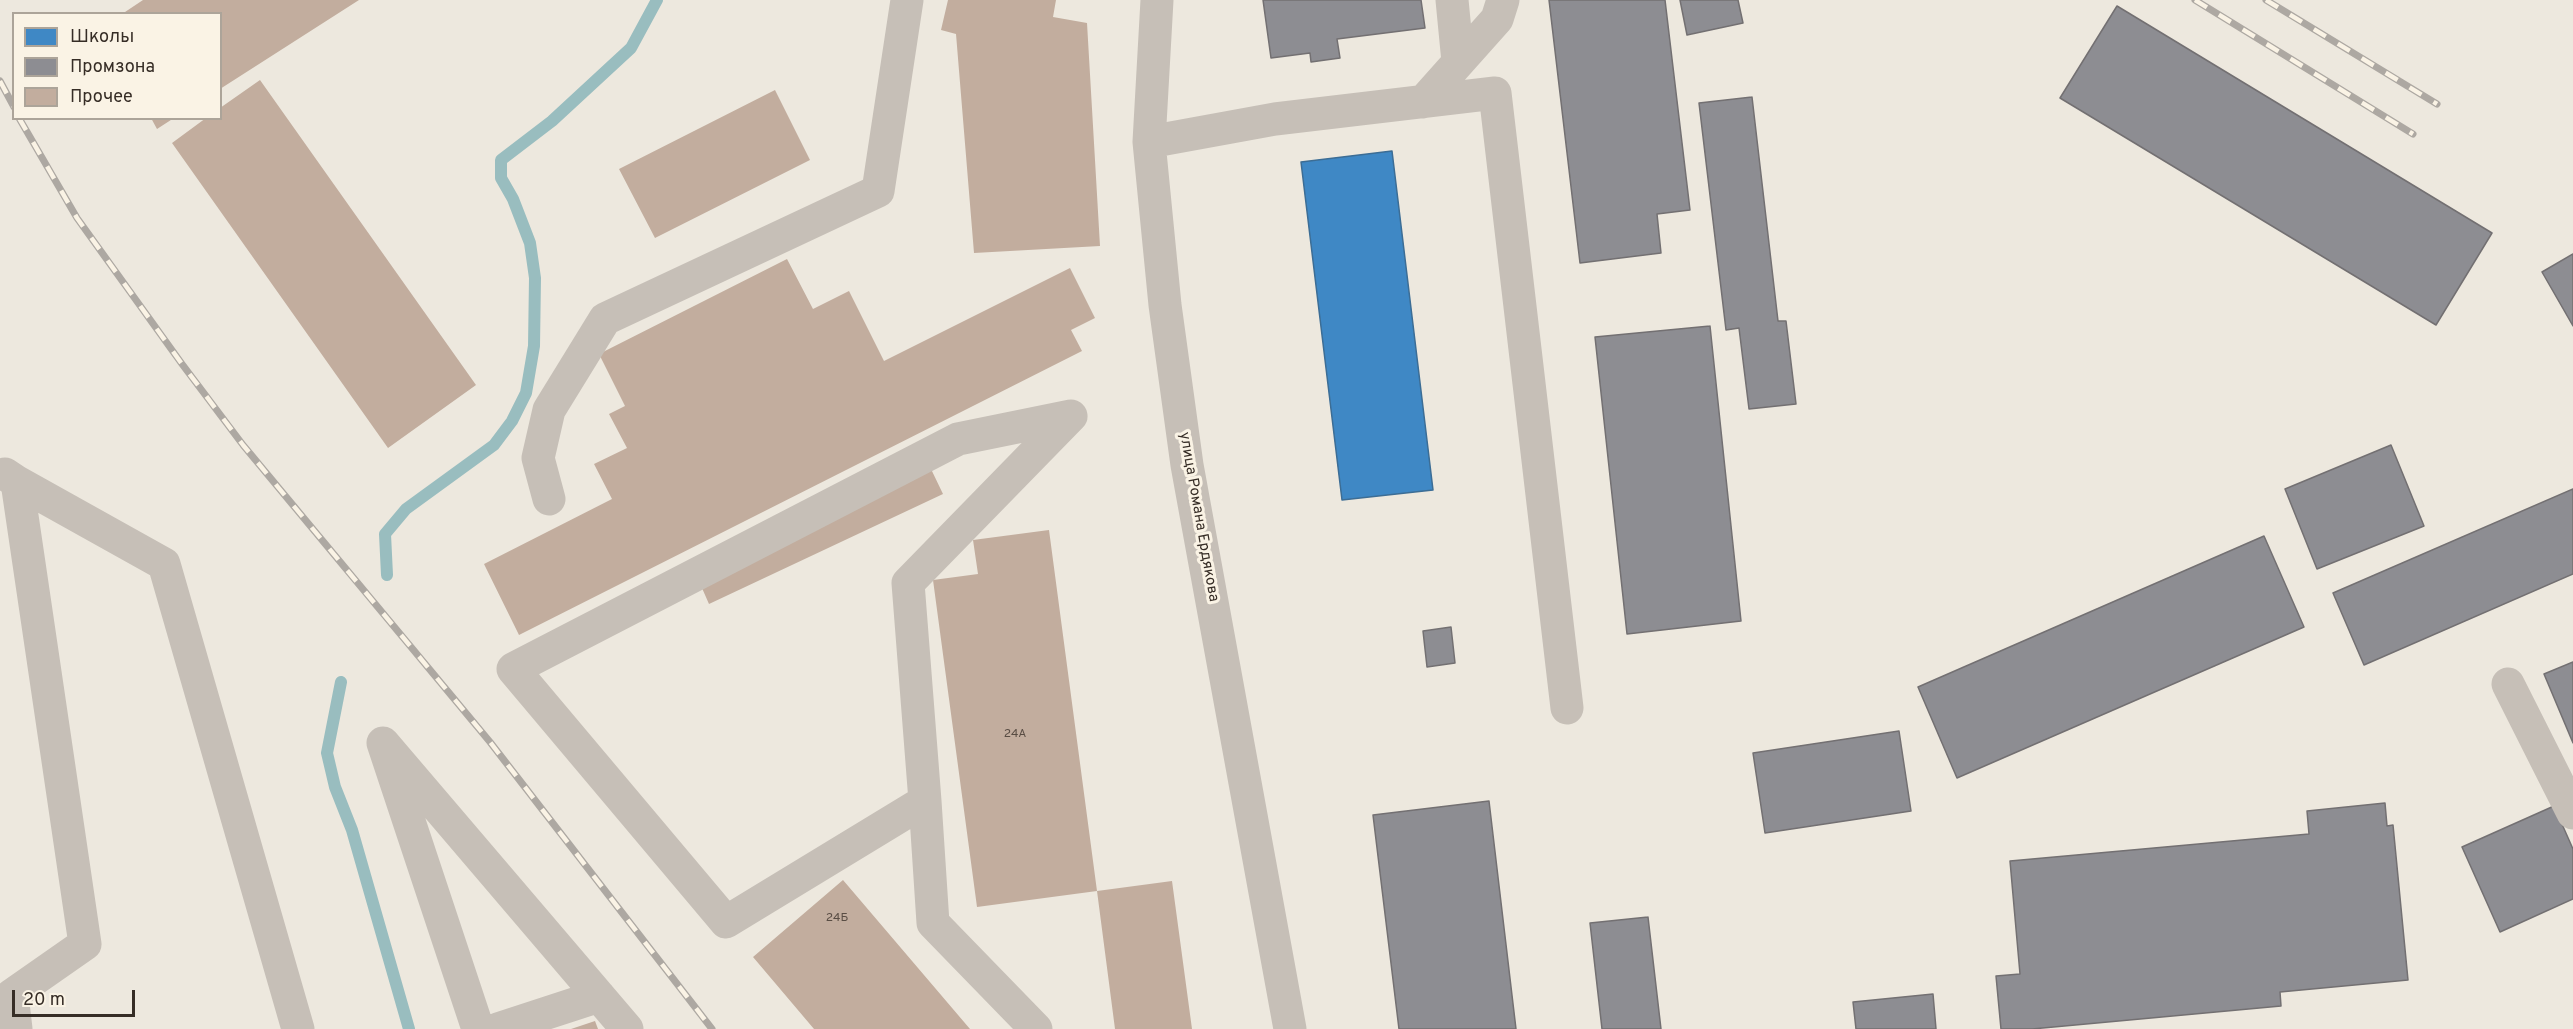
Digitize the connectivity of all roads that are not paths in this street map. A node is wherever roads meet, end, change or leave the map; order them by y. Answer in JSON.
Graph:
{"nodes":[{"id":1,"x":907,"y":0,"type":"edge"},
{"id":2,"x":1157,"y":0,"type":"edge"},
{"id":3,"x":1452,"y":0,"type":"edge"},
{"id":4,"x":1503,"y":0,"type":"edge"},
{"id":5,"x":1458,"y":62,"type":"junction"},
{"id":6,"x":1423,"y":102,"type":"junction"},
{"id":7,"x":1149,"y":142,"type":"junction"},
{"id":8,"x":8,"y":476,"type":"edge"},
{"id":9,"x":549,"y":499,"type":"dead end"},
{"id":10,"x":2508,"y":684,"type":"dead end"},
{"id":11,"x":1567,"y":708,"type":"dead end"},
{"id":12,"x":925,"y":801,"type":"junction"},
{"id":13,"x":2573,"y":813,"type":"edge"},
{"id":14,"x":6,"y":995,"type":"edge"},
{"id":15,"x":598,"y":996,"type":"junction"},
{"id":16,"x":16,"y":1029,"type":"edge"},
{"id":17,"x":298,"y":1029,"type":"edge"},
{"id":18,"x":478,"y":1029,"type":"edge"},
{"id":19,"x":498,"y":1029,"type":"edge"},
{"id":20,"x":627,"y":1029,"type":"edge"},
{"id":21,"x":1036,"y":1029,"type":"edge"},
{"id":22,"x":1290,"y":1029,"type":"edge"}],
"edges":[{"from":1,"to":9,"type":"street"},
{"from":2,"to":7,"type":"street","name":"улица Романа Ердякова"},
{"from":3,"to":5,"type":"street"},
{"from":4,"to":5,"type":"street"},
{"from":5,"to":6,"type":"street"},
{"from":6,"to":7,"type":"street"},
{"from":6,"to":11,"type":"street"},
{"from":7,"to":22,"type":"street","name":"улица Романа Ердякова"},
{"from":8,"to":14,"type":"street"},
{"from":8,"to":17,"type":"street"},
{"from":10,"to":13,"type":"street"},
{"from":12,"to":12,"type":"street"},
{"from":12,"to":21,"type":"street"},
{"from":14,"to":16,"type":"street"},
{"from":15,"to":18,"type":"street"},
{"from":15,"to":19,"type":"street"},
{"from":15,"to":20,"type":"street"}]}
